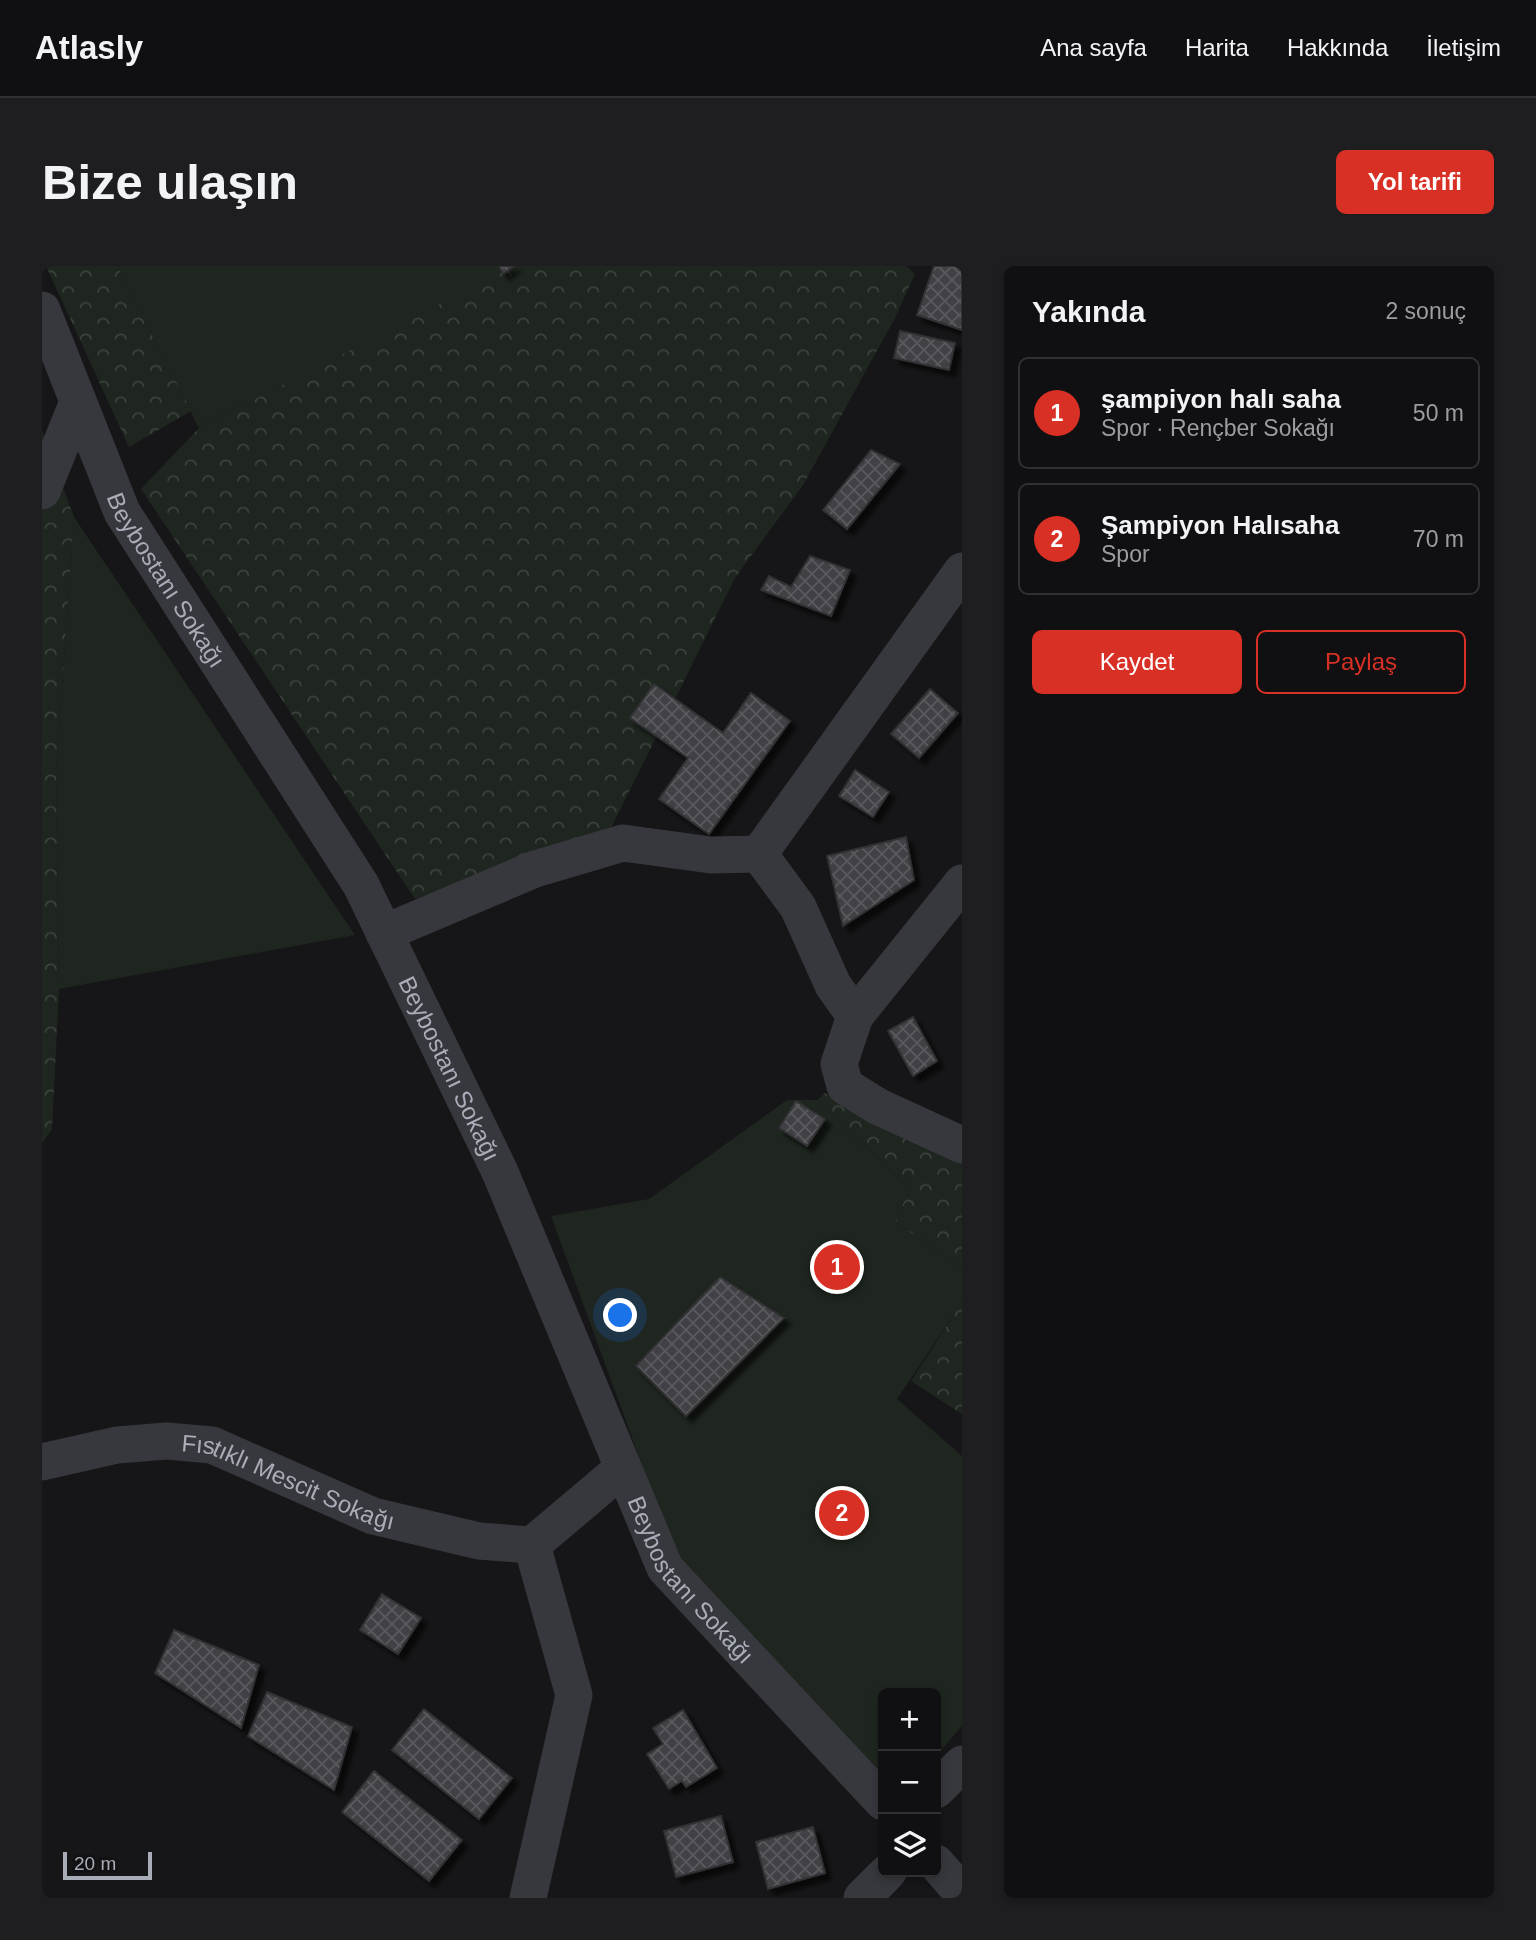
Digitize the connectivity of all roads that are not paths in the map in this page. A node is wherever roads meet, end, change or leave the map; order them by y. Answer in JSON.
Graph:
{"nodes":[{"id":1,"x":42,"y":310,"type":"edge"},
{"id":2,"x":78,"y":402,"type":"junction"},
{"id":3,"x":42,"y":491,"type":"edge"},
{"id":4,"x":962,"y":571,"type":"edge"},
{"id":5,"x":759,"y":854,"type":"junction"},
{"id":6,"x":962,"y":883,"type":"edge"},
{"id":7,"x":384,"y":933,"type":"junction"},
{"id":8,"x":855,"y":1016,"type":"junction"},
{"id":9,"x":962,"y":1144,"type":"edge"},
{"id":10,"x":42,"y":1462,"type":"edge"},
{"id":11,"x":623,"y":1468,"type":"junction"},
{"id":12,"x":532,"y":1545,"type":"junction"},
{"id":13,"x":962,"y":1764,"type":"edge"},
{"id":14,"x":941,"y":1785,"type":"edge"},
{"id":15,"x":878,"y":1797,"type":"edge"},
{"id":16,"x":883,"y":1877,"type":"edge"},
{"id":17,"x":528,"y":1898,"type":"edge"},
{"id":18,"x":862,"y":1898,"type":"edge"}],
"edges":[{"from":1,"to":2,"type":"street","name":"Beybostanı Sokağı"},
{"from":2,"to":3,"type":"street"},
{"from":2,"to":7,"type":"street","name":"Beybostanı Sokağı"},
{"from":4,"to":5,"type":"street"},
{"from":5,"to":7,"type":"street"},
{"from":5,"to":8,"type":"street"},
{"from":6,"to":8,"type":"street"},
{"from":7,"to":11,"type":"street","name":"Beybostanı Sokağı"},
{"from":8,"to":9,"type":"street"},
{"from":10,"to":12,"type":"street","name":"Fıstıklı Mescit Sokağı"},
{"from":11,"to":12,"type":"street"},
{"from":11,"to":15,"type":"street","name":"Beybostanı Sokağı"},
{"from":12,"to":17,"type":"street"},
{"from":13,"to":14,"type":"street"},
{"from":16,"to":18,"type":"street"}]}
